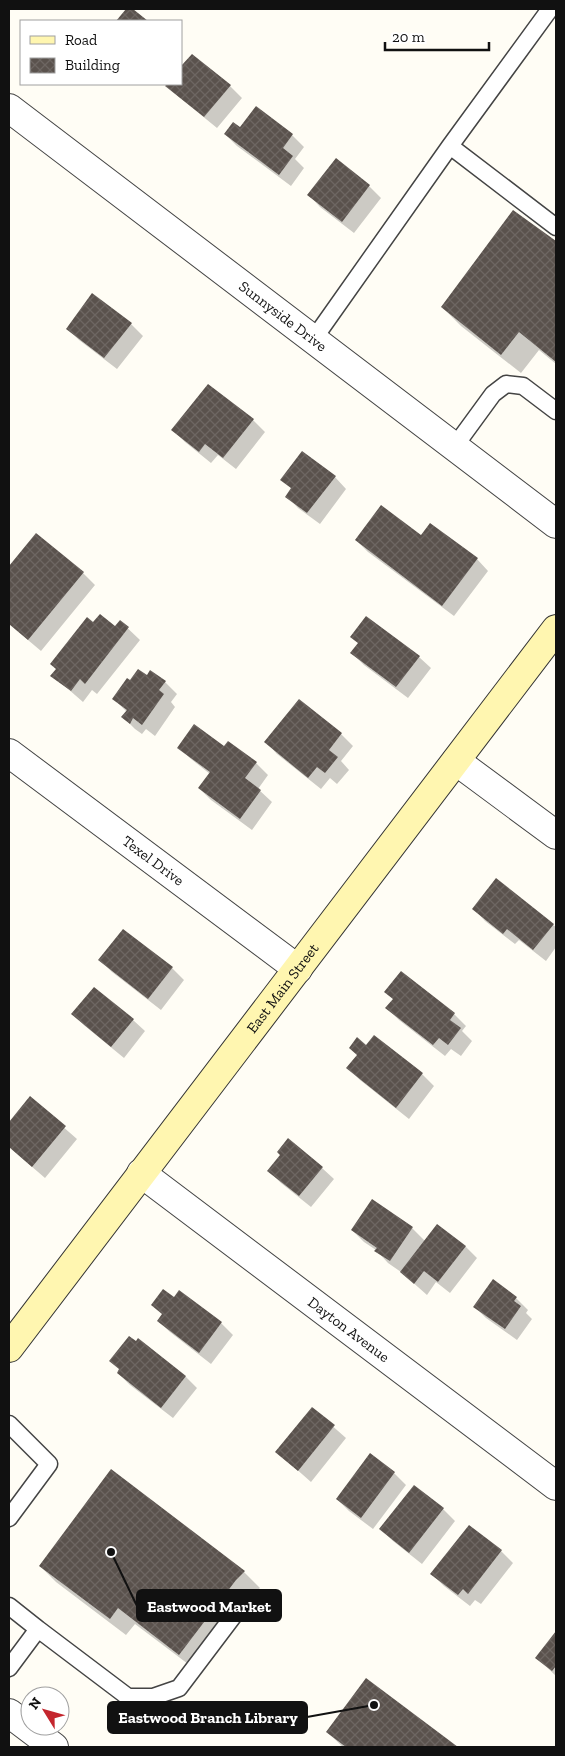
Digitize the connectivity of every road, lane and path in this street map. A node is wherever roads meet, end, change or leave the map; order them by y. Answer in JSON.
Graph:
{"nodes":[{"id":1,"x":550,"y":9,"type":"edge"},
{"id":2,"x":9,"y":108,"type":"edge"},
{"id":3,"x":450,"y":146,"type":"junction"},
{"id":4,"x":556,"y":227,"type":"edge"},
{"id":5,"x":314,"y":340,"type":"junction"},
{"id":6,"x":556,"y":411,"type":"edge"},
{"id":7,"x":455,"y":446,"type":"junction"},
{"id":8,"x":556,"y":524,"type":"edge"},
{"id":9,"x":556,"y":629,"type":"edge"},
{"id":10,"x":9,"y":753,"type":"edge"},
{"id":11,"x":456,"y":761,"type":"junction"},
{"id":12,"x":556,"y":835,"type":"edge"},
{"id":13,"x":298,"y":969,"type":"junction"},
{"id":14,"x":141,"y":1174,"type":"junction"},
{"id":15,"x":9,"y":1348,"type":"edge"},
{"id":16,"x":9,"y":1424,"type":"edge"},
{"id":17,"x":556,"y":1486,"type":"edge"},
{"id":18,"x":9,"y":1518,"type":"edge"},
{"id":19,"x":244,"y":1602,"type":"dead end"},
{"id":20,"x":9,"y":1606,"type":"edge"},
{"id":21,"x":38,"y":1629,"type":"junction"},
{"id":22,"x":9,"y":1668,"type":"edge"},
{"id":23,"x":9,"y":1713,"type":"edge"},
{"id":24,"x":54,"y":1747,"type":"edge"}],
"edges":[{"from":1,"to":3,"type":"lane"},
{"from":2,"to":5,"type":"street","name":"Sunnyside Drive"},
{"from":3,"to":4,"type":"lane"},
{"from":3,"to":5,"type":"lane"},
{"from":5,"to":7,"type":"street","name":"Sunnyside Drive"},
{"from":6,"to":7,"type":"lane"},
{"from":7,"to":8,"type":"street","name":"Sunnyside Drive"},
{"from":9,"to":11,"type":"street","name":"East Main Street"},
{"from":10,"to":13,"type":"street","name":"Texel Drive"},
{"from":11,"to":12,"type":"street"},
{"from":11,"to":13,"type":"street","name":"East Main Street"},
{"from":13,"to":14,"type":"street","name":"East Main Street"},
{"from":14,"to":15,"type":"street","name":"East Main Street"},
{"from":14,"to":17,"type":"street","name":"Dayton Avenue"},
{"from":16,"to":18,"type":"lane"},
{"from":19,"to":21,"type":"lane"},
{"from":20,"to":21,"type":"lane"},
{"from":21,"to":22,"type":"lane"},
{"from":23,"to":24,"type":"street"}]}
